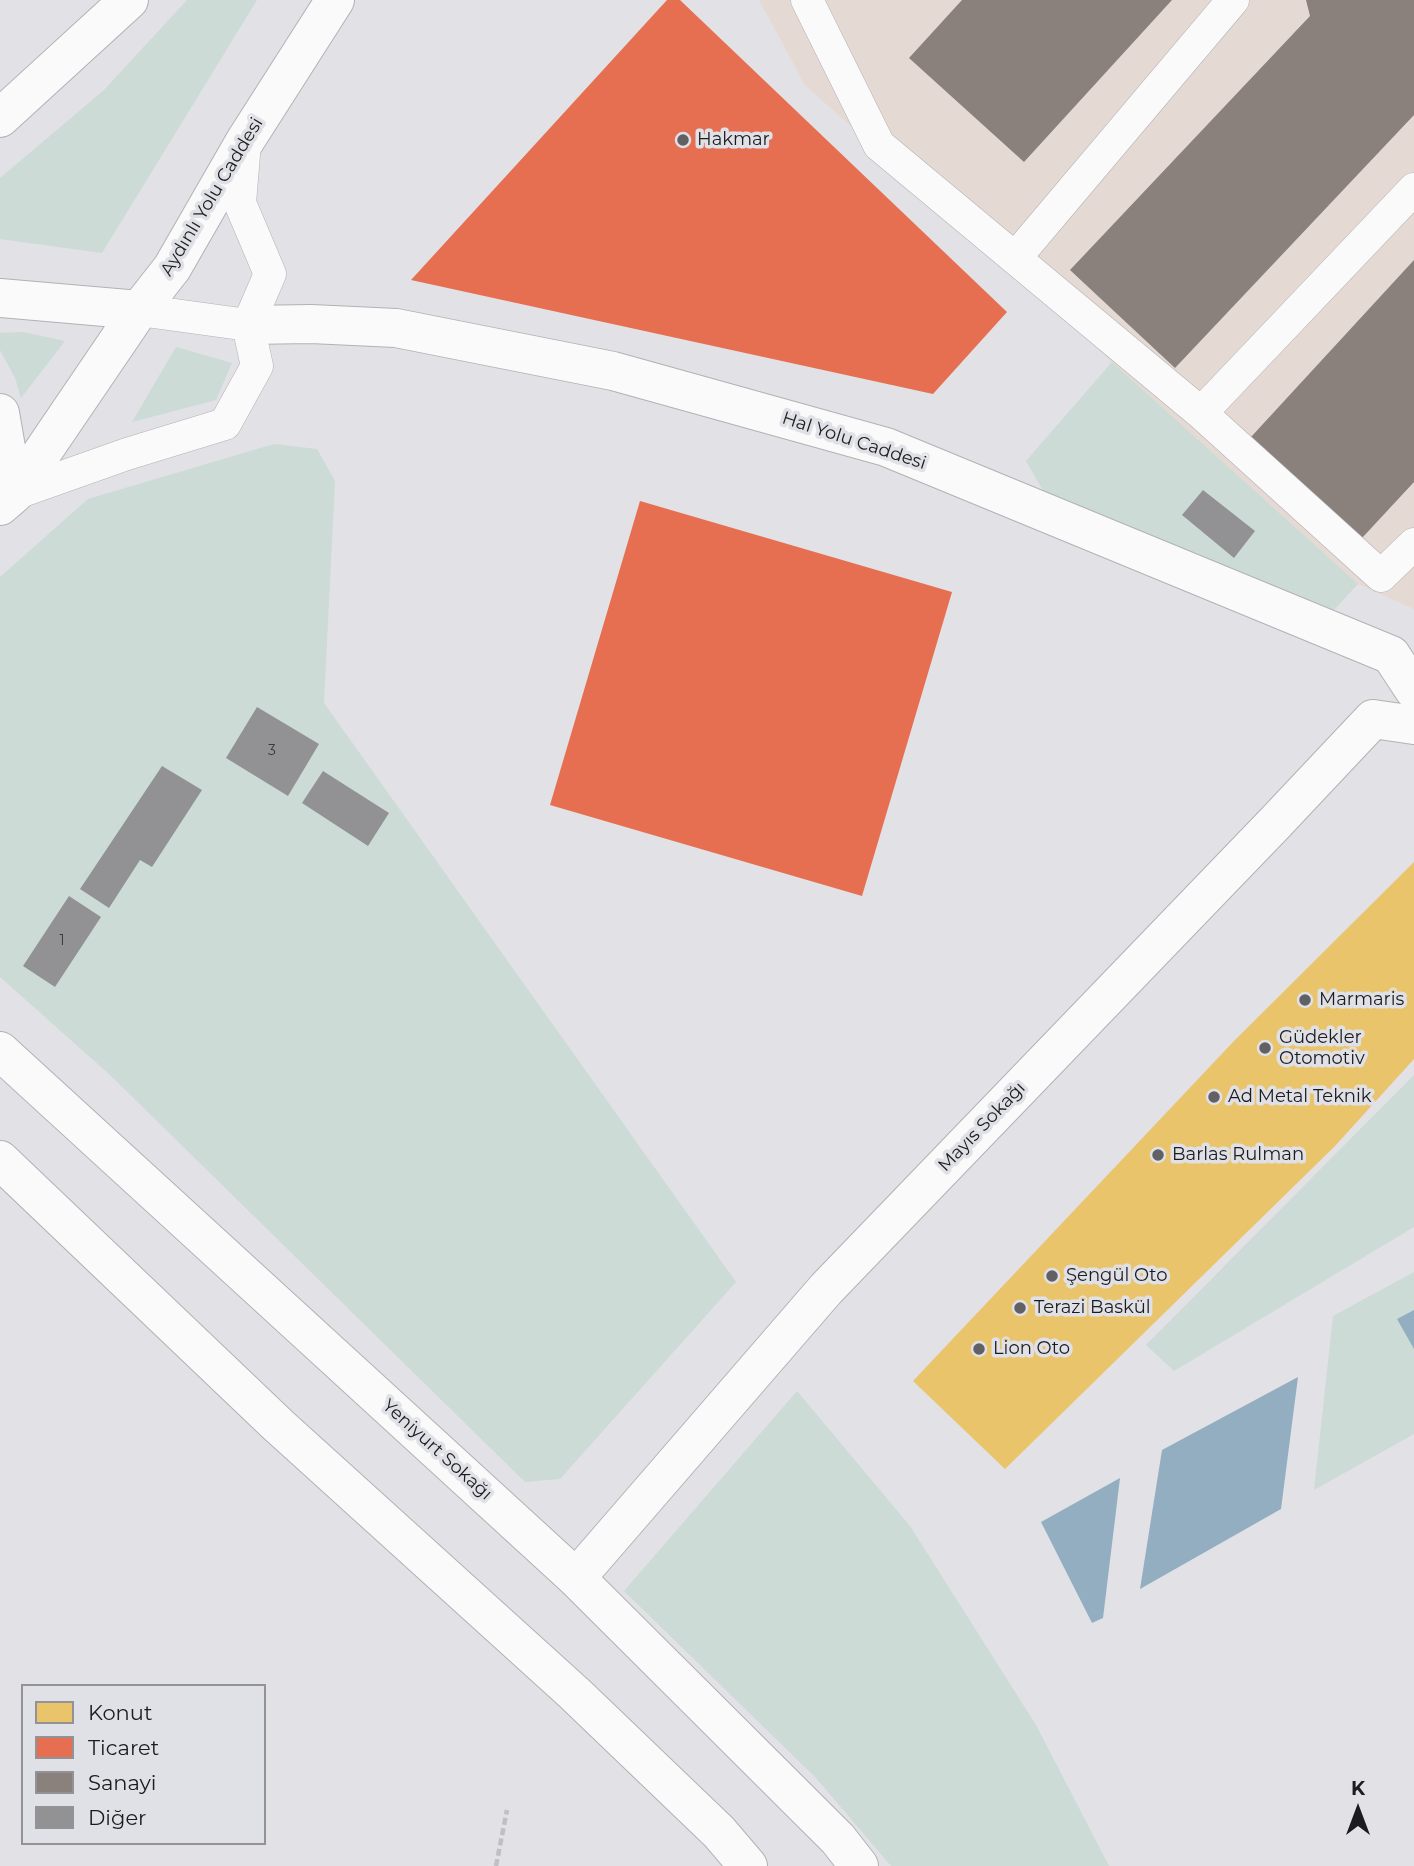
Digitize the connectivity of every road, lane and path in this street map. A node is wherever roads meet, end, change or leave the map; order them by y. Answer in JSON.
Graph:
{"nodes":[{"id":1,"x":129,"y":0,"type":"edge"},
{"id":2,"x":335,"y":0,"type":"edge"},
{"id":3,"x":807,"y":0,"type":"edge"},
{"id":4,"x":1233,"y":0,"type":"edge"},
{"id":5,"x":0,"y":118,"type":"edge"},
{"id":6,"x":246,"y":141,"type":"junction"},
{"id":7,"x":1414,"y":189,"type":"edge"},
{"id":8,"x":1016,"y":257,"type":"junction"},
{"id":9,"x":0,"y":298,"type":"edge"},
{"id":10,"x":139,"y":310,"type":"junction"},
{"id":11,"x":247,"y":325,"type":"junction"},
{"id":12,"x":1201,"y":413,"type":"junction"},
{"id":13,"x":0,"y":414,"type":"edge"},
{"id":14,"x":7,"y":500,"type":"edge"},
{"id":15,"x":1414,"y":544,"type":"edge"},
{"id":16,"x":1414,"y":690,"type":"edge"},
{"id":17,"x":1414,"y":708,"type":"edge"},
{"id":18,"x":1373,"y":719,"type":"junction"},
{"id":19,"x":1414,"y":725,"type":"edge"},
{"id":20,"x":0,"y":1051,"type":"edge"},
{"id":21,"x":0,"y":1160,"type":"edge"},
{"id":22,"x":576,"y":1577,"type":"junction"},
{"id":23,"x":507,"y":1810,"type":"dead end"},
{"id":24,"x":496,"y":1866,"type":"edge"},
{"id":25,"x":748,"y":1866,"type":"edge"},
{"id":26,"x":859,"y":1866,"type":"edge"}],
"edges":[{"from":1,"to":5,"type":"street"},
{"from":2,"to":6,"type":"street","name":"Aydınlı Yolu Caddesi"},
{"from":3,"to":8,"type":"lane"},
{"from":4,"to":8,"type":"lane"},
{"from":6,"to":10,"type":"street","name":"Aydınlı Yolu Caddesi"},
{"from":6,"to":11,"type":"lane"},
{"from":7,"to":12,"type":"lane"},
{"from":8,"to":12,"type":"lane"},
{"from":9,"to":10,"type":"street"},
{"from":10,"to":11,"type":"lane"},
{"from":10,"to":14,"type":"street","name":"Aydınlı Yolu Caddesi"},
{"from":11,"to":14,"type":"lane"},
{"from":11,"to":16,"type":"street","name":"Hal Yolu Caddesi"},
{"from":12,"to":15,"type":"lane"},
{"from":13,"to":14,"type":"street"},
{"from":17,"to":18,"type":"street"},
{"from":18,"to":19,"type":"street"},
{"from":18,"to":22,"type":"street","name":"Mayıs Sokağı"},
{"from":20,"to":22,"type":"street","name":"Yeniyurt Sokağı"},
{"from":21,"to":25,"type":"street"},
{"from":22,"to":26,"type":"street","name":"Yeniyurt Sokağı"},
{"from":23,"to":24,"type":"path"}]}
